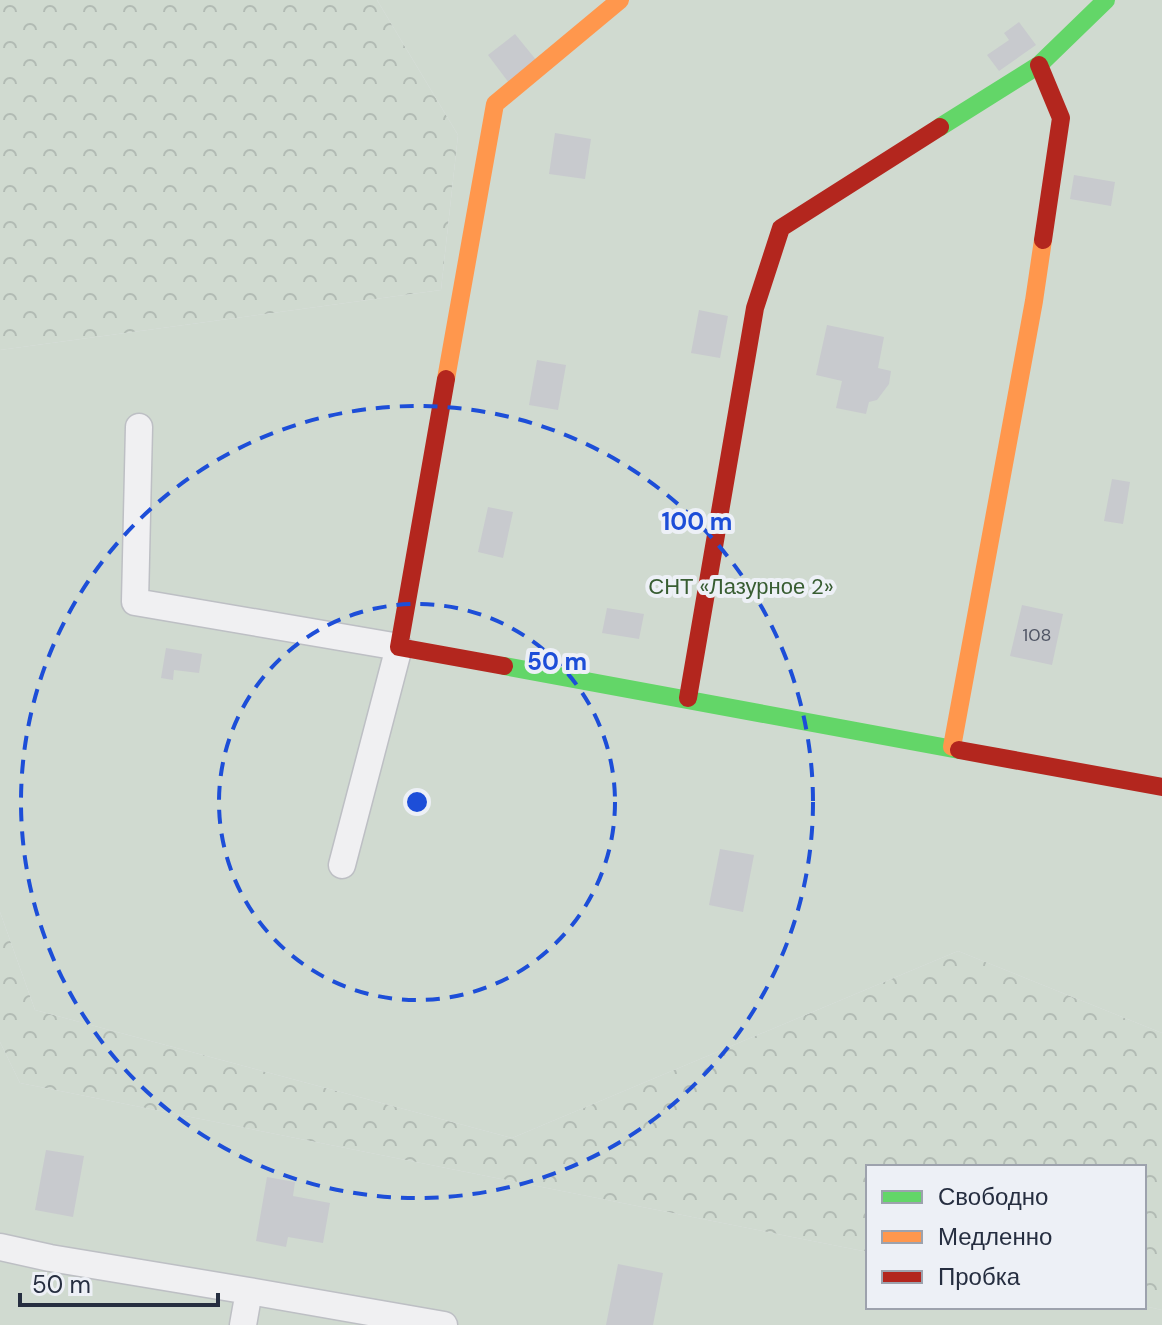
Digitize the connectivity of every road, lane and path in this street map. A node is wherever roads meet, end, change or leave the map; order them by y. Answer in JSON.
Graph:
{"nodes":[{"id":1,"x":620,"y":0,"type":"edge"},
{"id":2,"x":1106,"y":0,"type":"edge"},
{"id":3,"x":1039,"y":65,"type":"junction"},
{"id":4,"x":139,"y":427,"type":"dead end"},
{"id":5,"x":399,"y":647,"type":"junction"},
{"id":6,"x":688,"y":698,"type":"junction"},
{"id":7,"x":952,"y":747,"type":"junction"},
{"id":8,"x":1162,"y":787,"type":"edge"},
{"id":9,"x":342,"y":865,"type":"dead end"},
{"id":10,"x":0,"y":1247,"type":"edge"},
{"id":11,"x":249,"y":1291,"type":"junction"},
{"id":12,"x":243,"y":1325,"type":"edge"},
{"id":13,"x":444,"y":1325,"type":"edge"}],
"edges":[{"from":1,"to":5,"type":"street"},
{"from":2,"to":3,"type":"street"},
{"from":3,"to":6,"type":"street"},
{"from":3,"to":7,"type":"street"},
{"from":4,"to":5,"type":"street"},
{"from":5,"to":6,"type":"street"},
{"from":5,"to":9,"type":"street"},
{"from":6,"to":7,"type":"street"},
{"from":7,"to":8,"type":"street"},
{"from":10,"to":11,"type":"street"},
{"from":11,"to":12,"type":"street"},
{"from":11,"to":13,"type":"street"}]}
